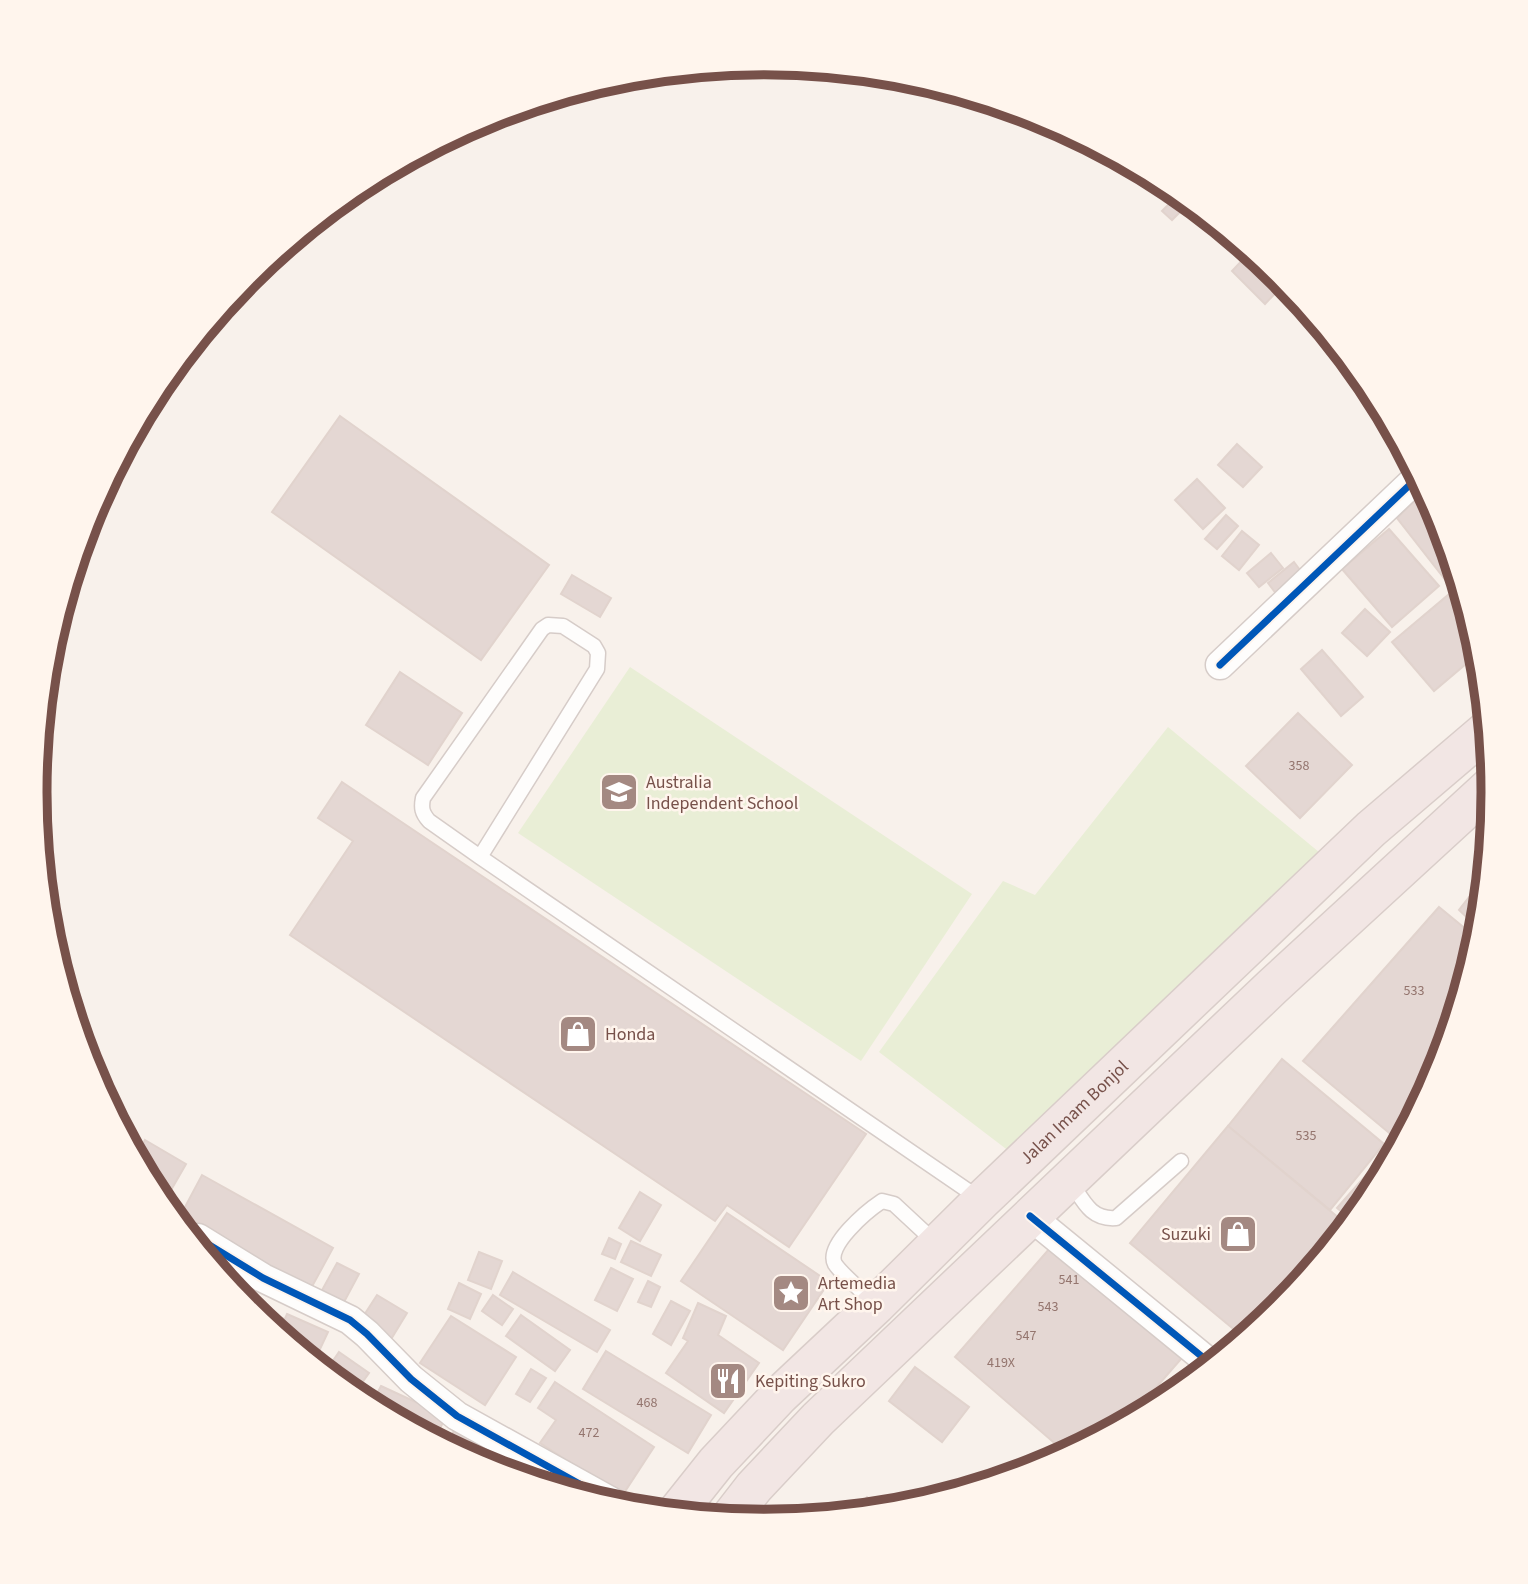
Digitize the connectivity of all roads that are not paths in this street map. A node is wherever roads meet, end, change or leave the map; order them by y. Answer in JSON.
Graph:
{"nodes":[{"id":1,"x":1411,"y":484,"type":"edge"},
{"id":2,"x":1220,"y":665,"type":"dead end"},
{"id":3,"x":1478,"y":737,"type":"edge"},
{"id":4,"x":1481,"y":795,"type":"edge"},
{"id":5,"x":480,"y":857,"type":"junction"},
{"id":6,"x":1239,"y":953,"type":"junction"},
{"id":7,"x":1272,"y":987,"type":"junction"},
{"id":8,"x":1181,"y":1161,"type":"dead end"},
{"id":9,"x":1069,"y":1180,"type":"junction"},
{"id":10,"x":982,"y":1200,"type":"junction"},
{"id":11,"x":1030,"y":1216,"type":"junction"},
{"id":12,"x":208,"y":1244,"type":"edge"},
{"id":13,"x":938,"y":1244,"type":"junction"},
{"id":14,"x":876,"y":1305,"type":"junction"},
{"id":15,"x":1204,"y":1358,"type":"edge"},
{"id":16,"x":581,"y":1485,"type":"edge"},
{"id":17,"x":683,"y":1504,"type":"edge"},
{"id":18,"x":738,"y":1508,"type":"edge"}],
"edges":[{"from":1,"to":2,"type":"street"},
{"from":3,"to":6,"type":"highway","name":"Jalan Imam Bonjol"},
{"from":4,"to":7,"type":"highway"},
{"from":5,"to":5,"type":"lane"},
{"from":5,"to":10,"type":"lane"},
{"from":6,"to":7,"type":"highway"},
{"from":6,"to":10,"type":"highway","name":"Jalan Imam Bonjol"},
{"from":7,"to":9,"type":"highway"},
{"from":8,"to":9,"type":"lane"},
{"from":9,"to":11,"type":"highway"},
{"from":10,"to":13,"type":"highway","name":"Jalan Imam Bonjol"},
{"from":11,"to":15,"type":"street"},
{"from":11,"to":18,"type":"highway"},
{"from":12,"to":16,"type":"street"},
{"from":13,"to":14,"type":"highway","name":"Jalan Imam Bonjol"},
{"from":13,"to":14,"type":"lane"},
{"from":14,"to":17,"type":"highway","name":"Jalan Imam Bonjol"}]}
